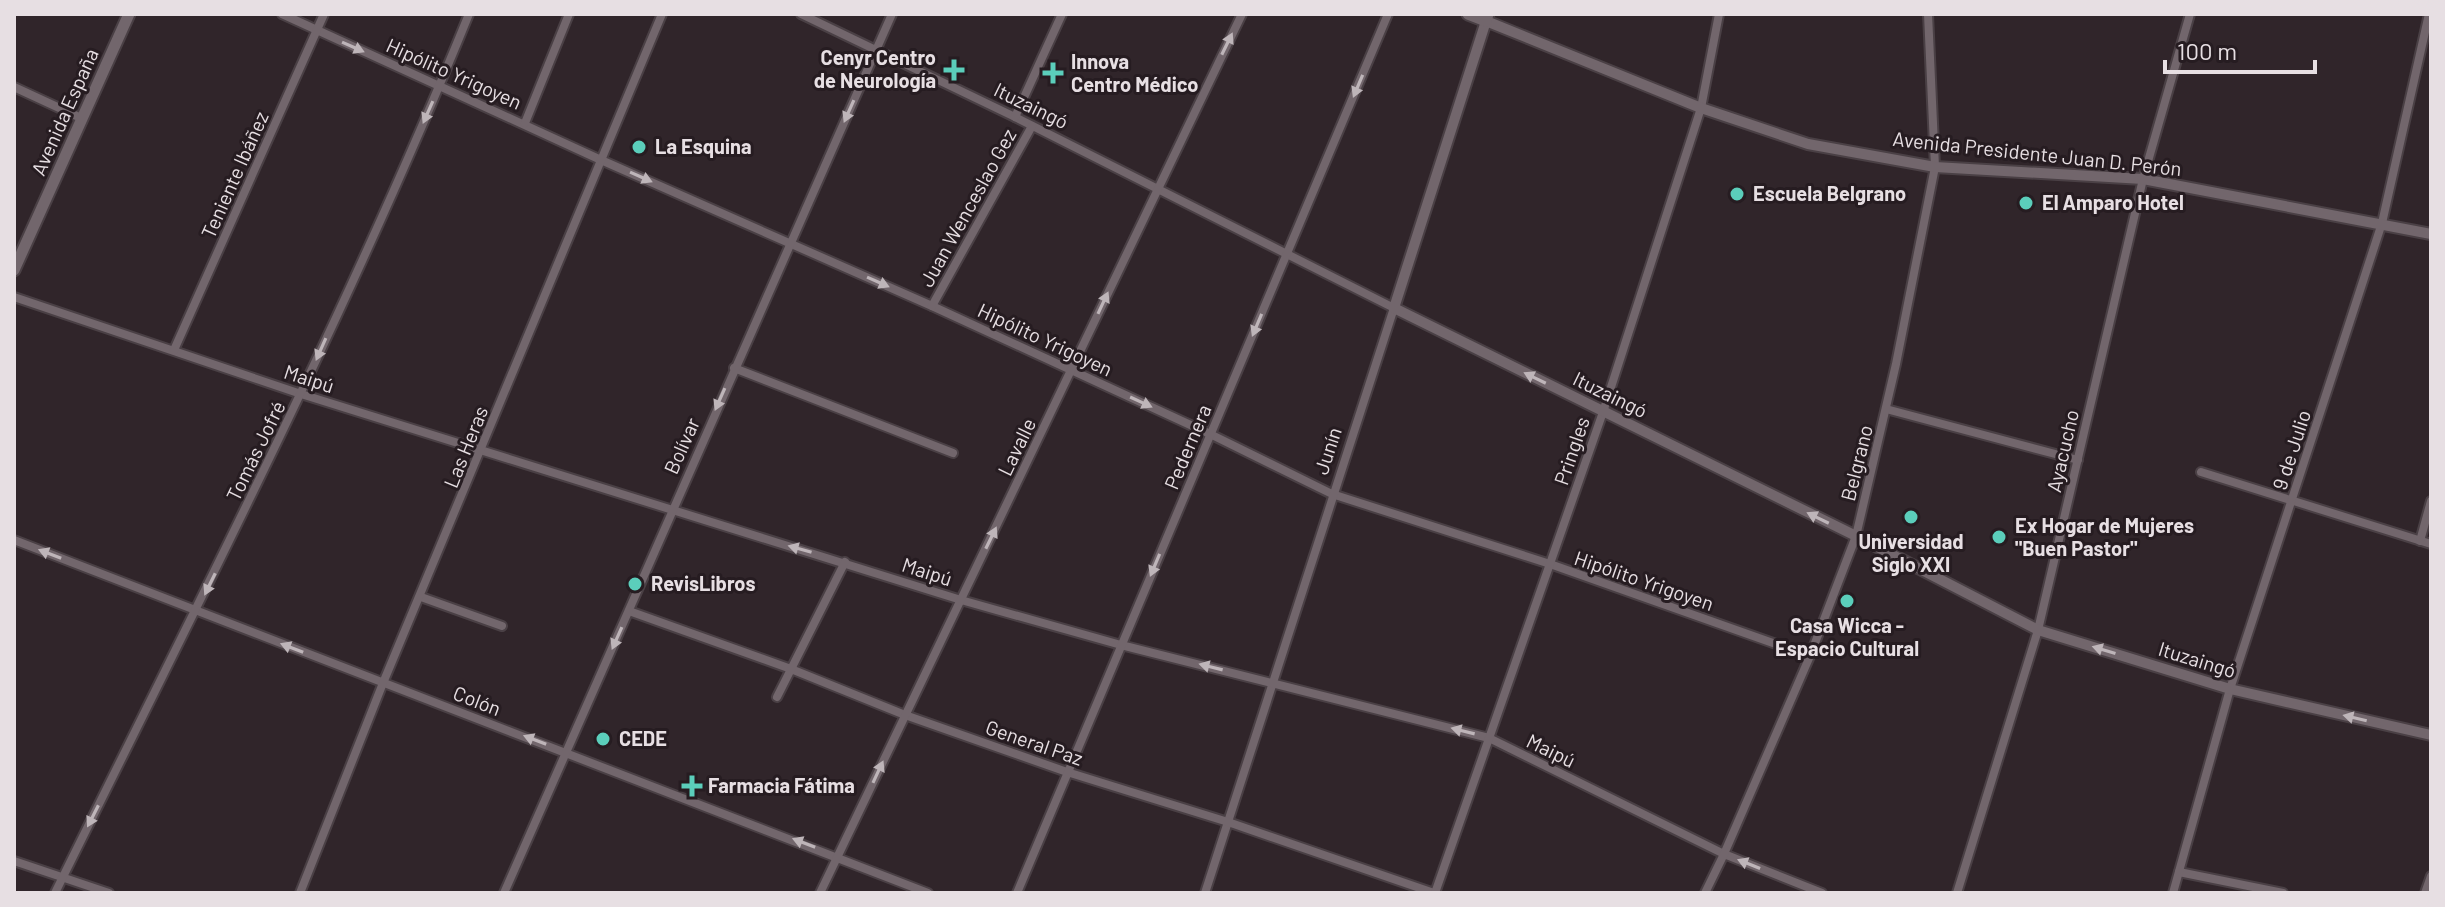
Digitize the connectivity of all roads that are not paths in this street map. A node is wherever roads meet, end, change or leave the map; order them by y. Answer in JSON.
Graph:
{"nodes":[{"id":1,"x":129,"y":14,"type":"edge"},
{"id":2,"x":282,"y":14,"type":"edge"},
{"id":3,"x":324,"y":14,"type":"edge"},
{"id":4,"x":469,"y":14,"type":"edge"},
{"id":5,"x":569,"y":14,"type":"edge"},
{"id":6,"x":662,"y":14,"type":"edge"},
{"id":7,"x":801,"y":14,"type":"edge"},
{"id":8,"x":892,"y":14,"type":"edge"},
{"id":9,"x":1062,"y":14,"type":"edge"},
{"id":10,"x":1242,"y":14,"type":"edge"},
{"id":11,"x":1388,"y":14,"type":"edge"},
{"id":12,"x":1468,"y":14,"type":"edge"},
{"id":13,"x":1719,"y":14,"type":"edge"},
{"id":14,"x":1928,"y":14,"type":"edge"},
{"id":15,"x":2190,"y":14,"type":"edge"},
{"id":16,"x":2429,"y":14,"type":"edge"},
{"id":17,"x":1487,"y":17,"type":"edge"},
{"id":18,"x":317,"y":30,"type":"junction"},
{"id":19,"x":875,"y":51,"type":"junction"},
{"id":20,"x":440,"y":86,"type":"junction"},
{"id":21,"x":14,"y":87,"type":"edge"},
{"id":22,"x":1701,"y":108,"type":"junction"},
{"id":23,"x":1015,"y":117,"type":"junction"},
{"id":24,"x":81,"y":118,"type":"junction"},
{"id":25,"x":525,"y":123,"type":"junction"},
{"id":26,"x":1032,"y":126,"type":"junction"},
{"id":27,"x":601,"y":160,"type":"junction"},
{"id":28,"x":1935,"y":167,"type":"junction"},
{"id":29,"x":2143,"y":179,"type":"junction"},
{"id":30,"x":1156,"y":189,"type":"junction"},
{"id":31,"x":2382,"y":223,"type":"junction"},
{"id":32,"x":2431,"y":234,"type":"edge"},
{"id":33,"x":790,"y":244,"type":"junction"},
{"id":34,"x":1287,"y":256,"type":"junction"},
{"id":35,"x":14,"y":270,"type":"edge"},
{"id":36,"x":14,"y":297,"type":"edge"},
{"id":37,"x":932,"y":306,"type":"junction"},
{"id":38,"x":1394,"y":308,"type":"junction"},
{"id":39,"x":174,"y":350,"type":"junction"},
{"id":40,"x":734,"y":368,"type":"junction"},
{"id":41,"x":1071,"y":370,"type":"junction"},
{"id":42,"x":301,"y":394,"type":"junction"},
{"id":43,"x":1886,"y":409,"type":"junction"},
{"id":44,"x":1603,"y":412,"type":"junction"},
{"id":45,"x":1210,"y":434,"type":"junction"},
{"id":46,"x":482,"y":450,"type":"junction"},
{"id":47,"x":953,"y":453,"type":"dead end"},
{"id":48,"x":2078,"y":460,"type":"junction"},
{"id":49,"x":2201,"y":472,"type":"dead end"},
{"id":50,"x":1332,"y":494,"type":"junction"},
{"id":51,"x":2292,"y":501,"type":"junction"},
{"id":52,"x":2431,"y":501,"type":"edge"},
{"id":53,"x":671,"y":511,"type":"junction"},
{"id":54,"x":1856,"y":536,"type":"junction"},
{"id":55,"x":14,"y":540,"type":"edge"},
{"id":56,"x":2420,"y":541,"type":"junction"},
{"id":57,"x":2431,"y":544,"type":"edge"},
{"id":58,"x":845,"y":562,"type":"junction"},
{"id":59,"x":1550,"y":564,"type":"junction"},
{"id":60,"x":421,"y":597,"type":"junction"},
{"id":61,"x":961,"y":600,"type":"junction"},
{"id":62,"x":197,"y":610,"type":"junction"},
{"id":63,"x":629,"y":611,"type":"junction"},
{"id":64,"x":502,"y":626,"type":"dead end"},
{"id":65,"x":2038,"y":630,"type":"junction"},
{"id":66,"x":1121,"y":645,"type":"junction"},
{"id":67,"x":1810,"y":656,"type":"junction"},
{"id":68,"x":791,"y":669,"type":"junction"},
{"id":69,"x":1272,"y":682,"type":"junction"},
{"id":70,"x":383,"y":683,"type":"junction"},
{"id":71,"x":2230,"y":689,"type":"junction"},
{"id":72,"x":777,"y":697,"type":"dead end"},
{"id":73,"x":905,"y":715,"type":"junction"},
{"id":74,"x":2431,"y":735,"type":"edge"},
{"id":75,"x":1489,"y":738,"type":"junction"},
{"id":76,"x":566,"y":752,"type":"junction"},
{"id":77,"x":1067,"y":772,"type":"junction"},
{"id":78,"x":1228,"y":822,"type":"junction"},
{"id":79,"x":1724,"y":854,"type":"junction"},
{"id":80,"x":838,"y":857,"type":"junction"},
{"id":81,"x":14,"y":861,"type":"edge"},
{"id":82,"x":2179,"y":872,"type":"junction"},
{"id":83,"x":2431,"y":876,"type":"edge"},
{"id":84,"x":62,"y":878,"type":"junction"},
{"id":85,"x":55,"y":893,"type":"edge"},
{"id":86,"x":109,"y":893,"type":"edge"},
{"id":87,"x":300,"y":893,"type":"edge"},
{"id":88,"x":504,"y":893,"type":"edge"},
{"id":89,"x":820,"y":893,"type":"edge"},
{"id":90,"x":928,"y":893,"type":"edge"},
{"id":91,"x":1017,"y":893,"type":"edge"},
{"id":92,"x":1205,"y":893,"type":"edge"},
{"id":93,"x":1434,"y":893,"type":"edge"},
{"id":94,"x":1705,"y":893,"type":"edge"},
{"id":95,"x":1822,"y":893,"type":"edge"},
{"id":96,"x":1957,"y":893,"type":"edge"},
{"id":97,"x":2173,"y":893,"type":"edge"},
{"id":98,"x":2283,"y":893,"type":"edge"},
{"id":99,"x":2425,"y":893,"type":"edge"}],
"edges":[{"from":1,"to":24,"type":"main road","name":"Avenida España"},
{"from":2,"to":18,"type":"street","name":"Hipólito Yrigoyen"},
{"from":3,"to":18,"type":"street","name":"Teniente Ibáñez"},
{"from":4,"to":20,"type":"street","name":"Tomás Jofré"},
{"from":5,"to":25,"type":"street"},
{"from":6,"to":27,"type":"street","name":"Las Heras"},
{"from":7,"to":19,"type":"street","name":"Ituzaingó"},
{"from":8,"to":19,"type":"street","name":"Bolívar"},
{"from":9,"to":23,"type":"street","name":"Juan Wenceslao Gez"},
{"from":30,"to":10,"type":"street","name":"Lavalle","one_way":true},
{"from":11,"to":34,"type":"street","name":"Pedernera","one_way":true},
{"from":12,"to":17,"type":"main road","name":"Avenida Presidente Juan D. Perón"},
{"from":13,"to":22,"type":"street","name":"Pringles"},
{"from":14,"to":28,"type":"street","name":"Belgrano"},
{"from":15,"to":29,"type":"street","name":"Ayacucho"},
{"from":16,"to":31,"type":"street","name":"9 de Julio"},
{"from":17,"to":22,"type":"street","name":"Avenida Presidente Juan D. Perón"},
{"from":17,"to":38,"type":"street","name":"Junín"},
{"from":18,"to":20,"type":"street","name":"Hipólito Yrigoyen","one_way":true},
{"from":18,"to":39,"type":"street","name":"Teniente Ibáñez"},
{"from":19,"to":23,"type":"street","name":"Ituzaingó"},
{"from":19,"to":33,"type":"street","name":"Bolívar","one_way":true},
{"from":20,"to":25,"type":"street","name":"Hipólito Yrigoyen"},
{"from":20,"to":42,"type":"street","name":"Tomás Jofré","one_way":true},
{"from":21,"to":24,"type":"street"},
{"from":22,"to":28,"type":"street","name":"Avenida Presidente Juan D. Perón"},
{"from":22,"to":44,"type":"street","name":"Pringles"},
{"from":23,"to":26,"type":"street","name":"Ituzaingó"},
{"from":24,"to":35,"type":"main road","name":"Avenida España"},
{"from":25,"to":27,"type":"street","name":"Hipólito Yrigoyen"},
{"from":26,"to":30,"type":"street","name":"Ituzaingó"},
{"from":26,"to":37,"type":"street","name":"Juan Wenceslao Gez"},
{"from":27,"to":33,"type":"street","name":"Hipólito Yrigoyen","one_way":true},
{"from":27,"to":46,"type":"street","name":"Las Heras"},
{"from":28,"to":29,"type":"street","name":"Avenida Presidente Juan D. Perón"},
{"from":28,"to":43,"type":"street","name":"Belgrano"},
{"from":29,"to":31,"type":"street","name":"Avenida Presidente Juan D. Perón"},
{"from":29,"to":48,"type":"street","name":"Ayacucho"},
{"from":30,"to":34,"type":"street","name":"Ituzaingó"},
{"from":41,"to":30,"type":"street","name":"Lavalle","one_way":true},
{"from":31,"to":32,"type":"street","name":"Avenida Presidente Juan D. Perón"},
{"from":31,"to":51,"type":"street","name":"9 de Julio"},
{"from":33,"to":37,"type":"street","name":"Hipólito Yrigoyen","one_way":true},
{"from":33,"to":40,"type":"street","name":"Bolívar"},
{"from":34,"to":38,"type":"street","name":"Ituzaingó"},
{"from":34,"to":45,"type":"street","name":"Pedernera","one_way":true},
{"from":36,"to":39,"type":"street","name":"Maipú"},
{"from":37,"to":41,"type":"street","name":"Hipólito Yrigoyen"},
{"from":44,"to":38,"type":"street","name":"Ituzaingó","one_way":true},
{"from":38,"to":50,"type":"street","name":"Junín"},
{"from":39,"to":42,"type":"street","name":"Maipú"},
{"from":40,"to":47,"type":"street"},
{"from":40,"to":53,"type":"street","name":"Bolívar","one_way":true},
{"from":41,"to":45,"type":"street","name":"Hipólito Yrigoyen","one_way":true},
{"from":61,"to":41,"type":"street","name":"Lavalle","one_way":true},
{"from":42,"to":46,"type":"street","name":"Maipú"},
{"from":42,"to":62,"type":"street","name":"Tomás Jofré","one_way":true},
{"from":43,"to":48,"type":"street"},
{"from":43,"to":54,"type":"street","name":"Belgrano"},
{"from":54,"to":44,"type":"street","name":"Ituzaingó","one_way":true},
{"from":44,"to":59,"type":"street","name":"Pringles"},
{"from":45,"to":50,"type":"street","name":"Hipólito Yrigoyen"},
{"from":45,"to":66,"type":"street","name":"Pedernera","one_way":true},
{"from":46,"to":53,"type":"street","name":"Maipú"},
{"from":46,"to":60,"type":"street","name":"Las Heras"},
{"from":48,"to":65,"type":"street","name":"Ayacucho"},
{"from":49,"to":51,"type":"street"},
{"from":50,"to":59,"type":"street","name":"Hipólito Yrigoyen"},
{"from":50,"to":69,"type":"street","name":"Junín"},
{"from":51,"to":56,"type":"street"},
{"from":51,"to":71,"type":"street","name":"9 de Julio"},
{"from":52,"to":56,"type":"street"},
{"from":58,"to":53,"type":"street","name":"Maipú","one_way":true},
{"from":53,"to":63,"type":"street","name":"Bolívar"},
{"from":54,"to":65,"type":"street","name":"Ituzaingó"},
{"from":54,"to":67,"type":"street","name":"Belgrano"},
{"from":62,"to":55,"type":"street","name":"Colón","one_way":true},
{"from":56,"to":57,"type":"street"},
{"from":58,"to":61,"type":"street","name":"Maipú"},
{"from":58,"to":68,"type":"street"},
{"from":59,"to":67,"type":"street","name":"Hipólito Yrigoyen"},
{"from":59,"to":75,"type":"street","name":"Pringles"},
{"from":60,"to":64,"type":"street"},
{"from":60,"to":70,"type":"street","name":"Las Heras"},
{"from":61,"to":66,"type":"street","name":"Maipú"},
{"from":61,"to":73,"type":"street","name":"Lavalle"},
{"from":70,"to":62,"type":"street","name":"Colón","one_way":true},
{"from":62,"to":84,"type":"street","name":"Tomás Jofré","one_way":true},
{"from":63,"to":68,"type":"street","name":"General Paz"},
{"from":63,"to":76,"type":"street","name":"Bolívar","one_way":true},
{"from":71,"to":65,"type":"street","name":"Ituzaingó","one_way":true},
{"from":65,"to":96,"type":"street","name":"Ayacucho"},
{"from":69,"to":66,"type":"street","name":"Maipú","one_way":true},
{"from":66,"to":77,"type":"street","name":"Pedernera"},
{"from":67,"to":79,"type":"street","name":"Belgrano"},
{"from":68,"to":72,"type":"street"},
{"from":68,"to":73,"type":"street","name":"General Paz"},
{"from":75,"to":69,"type":"street","name":"Maipú","one_way":true},
{"from":69,"to":78,"type":"street","name":"Junín"},
{"from":76,"to":70,"type":"street","name":"Colón","one_way":true},
{"from":70,"to":87,"type":"street","name":"Las Heras"},
{"from":74,"to":71,"type":"street","name":"Ituzaingó","one_way":true},
{"from":71,"to":82,"type":"street","name":"9 de Julio"},
{"from":73,"to":77,"type":"street","name":"General Paz"},
{"from":80,"to":73,"type":"street","name":"Lavalle","one_way":true},
{"from":75,"to":79,"type":"street","name":"Maipú"},
{"from":75,"to":93,"type":"street","name":"Pringles"},
{"from":80,"to":76,"type":"street","name":"Colón","one_way":true},
{"from":76,"to":88,"type":"street","name":"Bolívar"},
{"from":77,"to":78,"type":"street","name":"General Paz"},
{"from":77,"to":91,"type":"street","name":"Pedernera"},
{"from":78,"to":92,"type":"street","name":"Junín"},
{"from":78,"to":93,"type":"street","name":"General Paz"},
{"from":79,"to":94,"type":"street","name":"Belgrano"},
{"from":95,"to":79,"type":"street","name":"Maipú","one_way":true},
{"from":80,"to":89,"type":"street","name":"Lavalle"},
{"from":80,"to":90,"type":"street","name":"Colón"},
{"from":81,"to":84,"type":"street"},
{"from":82,"to":97,"type":"street","name":"9 de Julio"},
{"from":82,"to":98,"type":"street"},
{"from":83,"to":99,"type":"street"},
{"from":84,"to":85,"type":"street","name":"Tomás Jofré"},
{"from":84,"to":86,"type":"street"}]}
